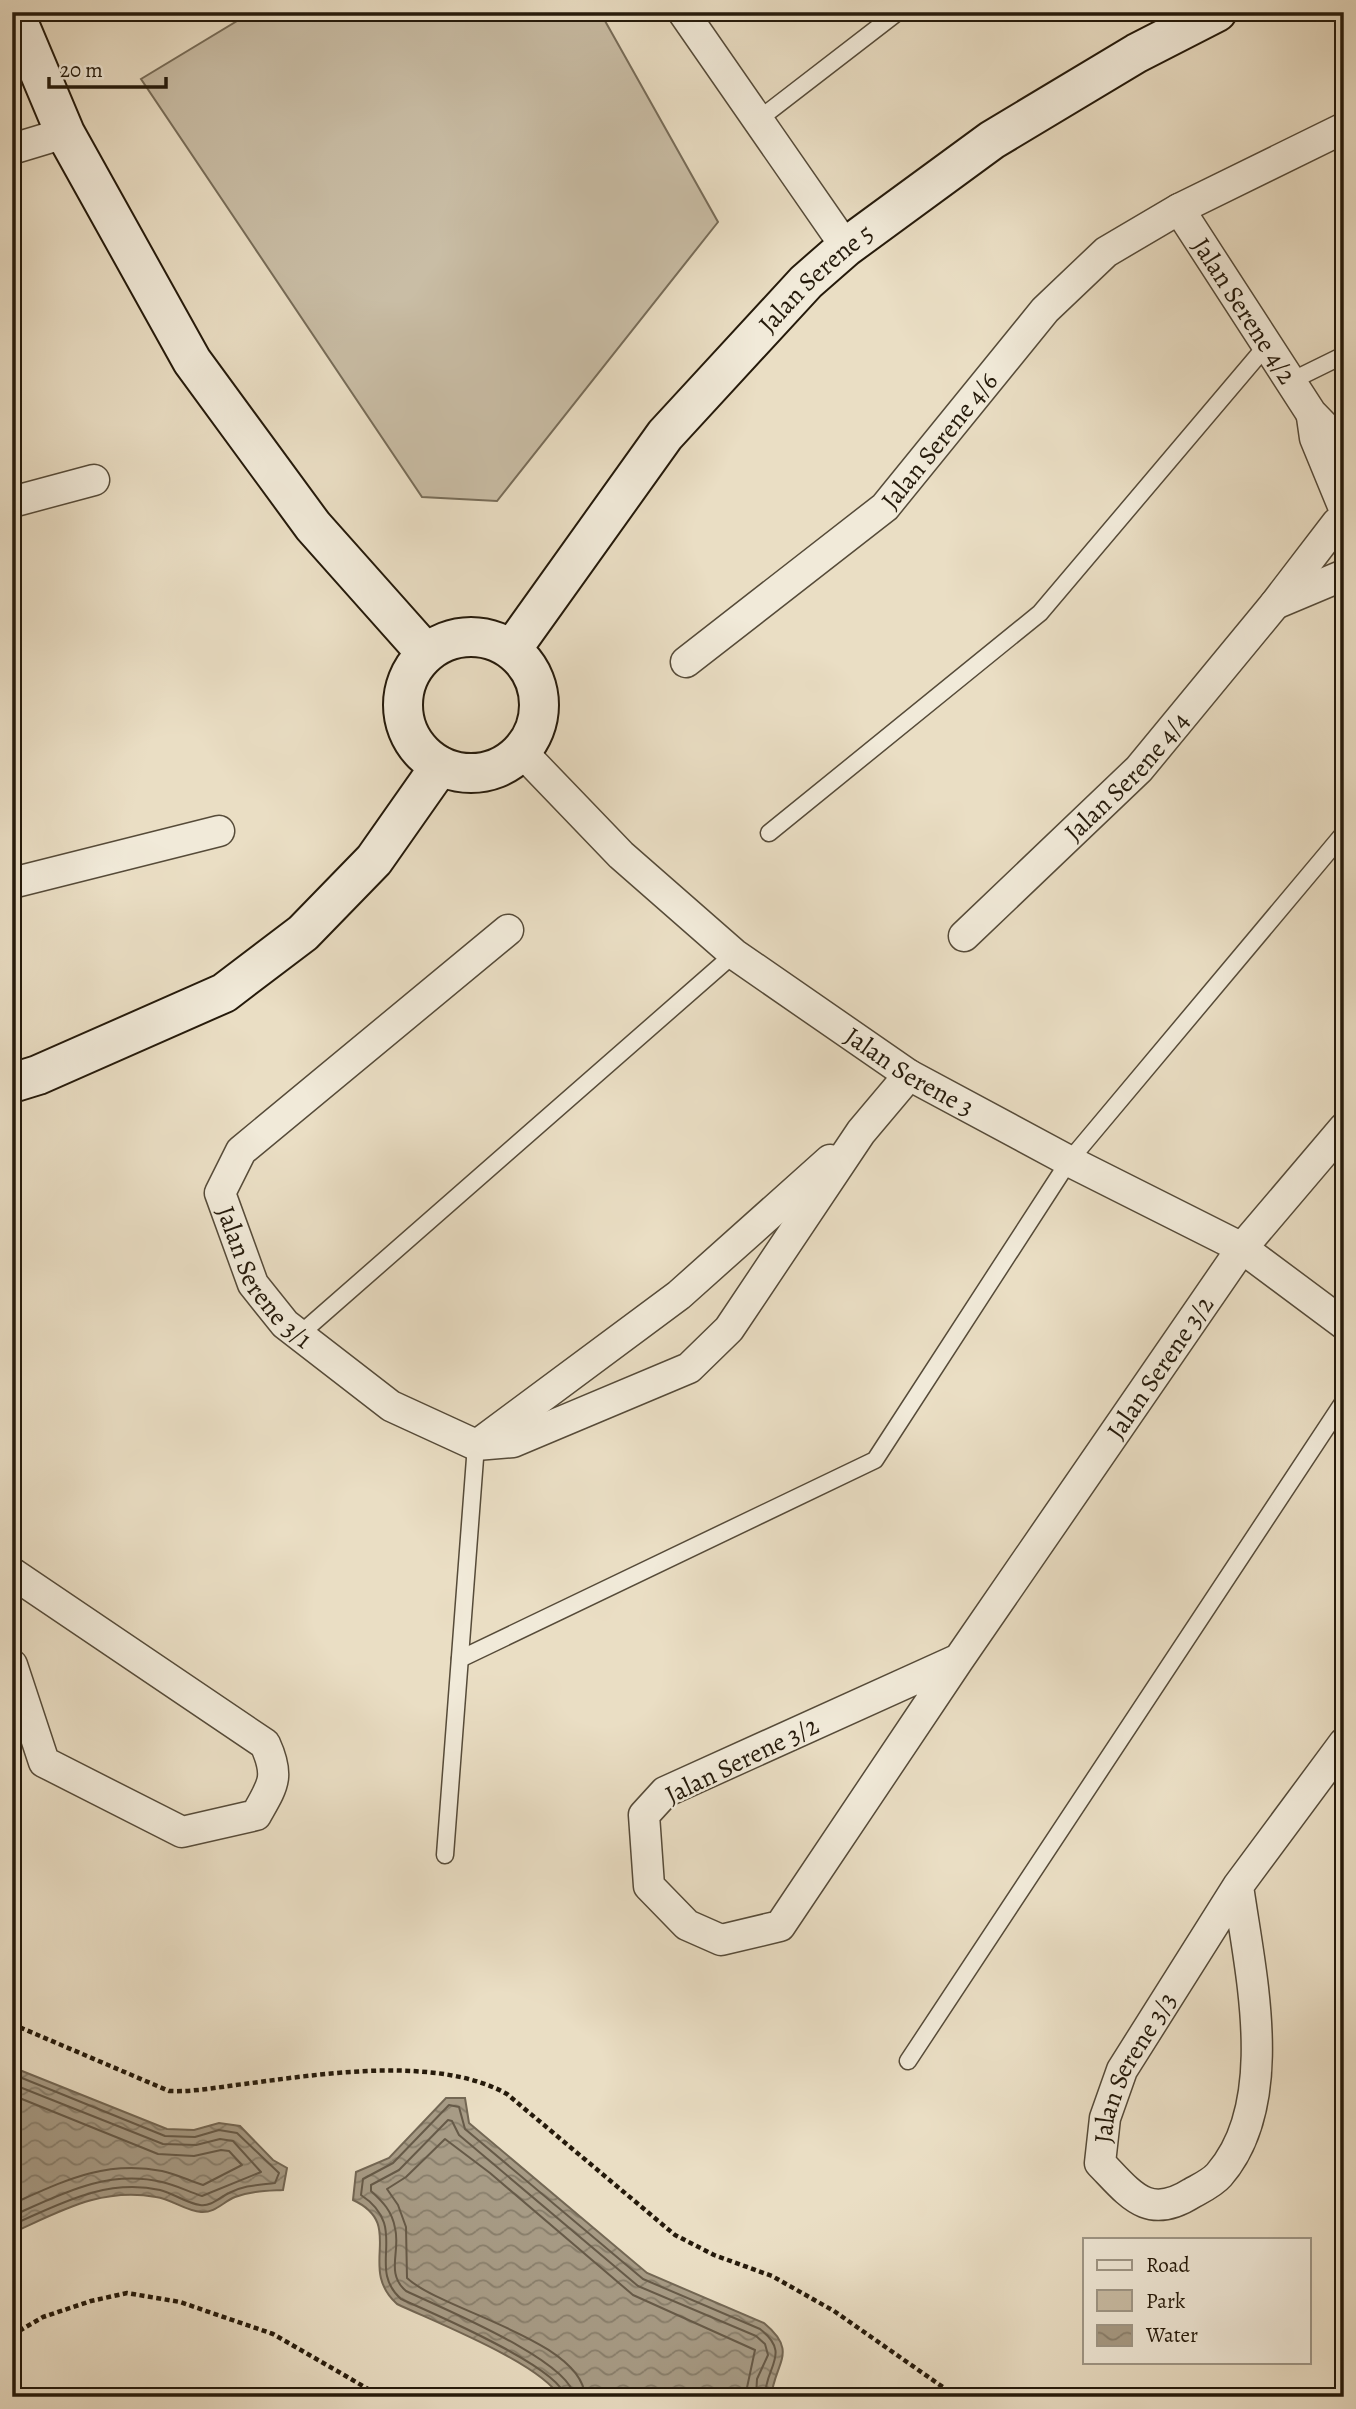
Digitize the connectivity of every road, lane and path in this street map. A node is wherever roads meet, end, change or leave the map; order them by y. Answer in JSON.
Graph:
{"nodes":[{"id":1,"x":14,"y":12,"type":"edge"},
{"id":2,"x":683,"y":12,"type":"edge"},
{"id":3,"x":898,"y":12,"type":"edge"},
{"id":4,"x":1216,"y":12,"type":"edge"},
{"id":5,"x":758,"y":120,"type":"junction"},
{"id":6,"x":1344,"y":128,"type":"edge"},
{"id":7,"x":65,"y":133,"type":"junction"},
{"id":8,"x":12,"y":149,"type":"edge"},
{"id":9,"x":1179,"y":209,"type":"junction"},
{"id":10,"x":846,"y":247,"type":"junction"},
{"id":11,"x":1268,"y":345,"type":"junction"},
{"id":12,"x":1344,"y":355,"type":"edge"},
{"id":13,"x":1291,"y":382,"type":"junction"},
{"id":14,"x":1311,"y":413,"type":"junction"},
{"id":15,"x":1344,"y":447,"type":"edge"},
{"id":16,"x":94,"y":480,"type":"dead end"},
{"id":17,"x":12,"y":502,"type":"edge"},
{"id":18,"x":1342,"y":521,"type":"edge"},
{"id":19,"x":1344,"y":575,"type":"edge"},
{"id":20,"x":1275,"y":604,"type":"junction"},
{"id":21,"x":512,"y":649,"type":"junction"},
{"id":22,"x":426,"y":653,"type":"junction"},
{"id":23,"x":686,"y":662,"type":"dead end"},
{"id":24,"x":522,"y":751,"type":"junction"},
{"id":25,"x":440,"y":766,"type":"junction"},
{"id":26,"x":219,"y":831,"type":"dead end"},
{"id":27,"x":1344,"y":832,"type":"edge"},
{"id":28,"x":769,"y":833,"type":"dead end"},
{"id":29,"x":12,"y":883,"type":"edge"},
{"id":30,"x":508,"y":930,"type":"dead end"},
{"id":31,"x":964,"y":936,"type":"dead end"},
{"id":32,"x":734,"y":954,"type":"junction"},
{"id":33,"x":909,"y":1075,"type":"junction"},
{"id":34,"x":12,"y":1083,"type":"edge"},
{"id":35,"x":1344,"y":1128,"type":"edge"},
{"id":36,"x":861,"y":1132,"type":"junction"},
{"id":37,"x":1069,"y":1161,"type":"junction"},
{"id":38,"x":1242,"y":1248,"type":"junction"},
{"id":39,"x":1344,"y":1324,"type":"edge"},
{"id":40,"x":299,"y":1335,"type":"junction"},
{"id":41,"x":1344,"y":1401,"type":"edge"},
{"id":42,"x":476,"y":1445,"type":"junction"},
{"id":43,"x":12,"y":1573,"type":"edge"},
{"id":44,"x":460,"y":1658,"type":"junction"},
{"id":45,"x":959,"y":1659,"type":"junction"},
{"id":46,"x":12,"y":1665,"type":"edge"},
{"id":47,"x":1344,"y":1743,"type":"edge"},
{"id":48,"x":445,"y":1855,"type":"dead end"},
{"id":49,"x":1238,"y":1886,"type":"junction"},
{"id":50,"x":12,"y":2024,"type":"edge"},
{"id":51,"x":908,"y":2061,"type":"dead end"},
{"id":52,"x":12,"y":2335,"type":"edge"},
{"id":53,"x":382,"y":2397,"type":"edge"},
{"id":54,"x":957,"y":2397,"type":"edge"}],
"edges":[{"from":1,"to":7,"type":"street"},
{"from":2,"to":5,"type":"street"},
{"from":3,"to":5,"type":"lane"},
{"from":4,"to":10,"type":"street","name":"Jalan Serene 5"},
{"from":5,"to":10,"type":"street"},
{"from":6,"to":9,"type":"street","name":"Jalan Serene 4/6"},
{"from":7,"to":8,"type":"street"},
{"from":7,"to":22,"type":"street"},
{"from":9,"to":11,"type":"street","name":"Jalan Serene 4/2"},
{"from":9,"to":23,"type":"street","name":"Jalan Serene 4/6"},
{"from":10,"to":21,"type":"street","name":"Jalan Serene 5"},
{"from":11,"to":13,"type":"street","name":"Jalan Serene 4/2"},
{"from":11,"to":28,"type":"lane"},
{"from":12,"to":13,"type":"lane"},
{"from":13,"to":14,"type":"street","name":"Jalan Serene 4/2"},
{"from":14,"to":15,"type":"street","name":"Jalan Serene 4/2"},
{"from":14,"to":18,"type":"street","name":"Jalan Serene 4/2"},
{"from":16,"to":17,"type":"street"},
{"from":18,"to":20,"type":"street","name":"Jalan Serene 4/4"},
{"from":19,"to":20,"type":"street","name":"Jalan Serene 4/4"},
{"from":20,"to":31,"type":"street","name":"Jalan Serene 4/4"},
{"from":21,"to":22,"type":"street"},
{"from":21,"to":24,"type":"street"},
{"from":22,"to":25,"type":"street"},
{"from":24,"to":25,"type":"street"},
{"from":24,"to":32,"type":"street","name":"Jalan Serene 3"},
{"from":25,"to":34,"type":"street"},
{"from":26,"to":29,"type":"street"},
{"from":27,"to":37,"type":"lane"},
{"from":30,"to":40,"type":"street","name":"Jalan Serene 3/1"},
{"from":32,"to":33,"type":"street","name":"Jalan Serene 3"},
{"from":32,"to":40,"type":"lane"},
{"from":33,"to":36,"type":"street","name":"Jalan Serene 3/1"},
{"from":33,"to":37,"type":"street","name":"Jalan Serene 3"},
{"from":35,"to":38,"type":"street","name":"Jalan Serene 3/2"},
{"from":36,"to":42,"type":"street","name":"Jalan Serene 3/1"},
{"from":36,"to":42,"type":"street","name":"Jalan Serene 3/1"},
{"from":37,"to":38,"type":"street","name":"Jalan Serene 3"},
{"from":37,"to":44,"type":"lane"},
{"from":38,"to":39,"type":"street","name":"Jalan Serene 3"},
{"from":38,"to":45,"type":"street","name":"Jalan Serene 3/2"},
{"from":40,"to":42,"type":"street","name":"Jalan Serene 3/1"},
{"from":41,"to":51,"type":"lane"},
{"from":42,"to":44,"type":"lane"},
{"from":43,"to":46,"type":"street"},
{"from":44,"to":48,"type":"lane"},
{"from":45,"to":45,"type":"street","name":"Jalan Serene 3/2"},
{"from":47,"to":49,"type":"street","name":"Jalan Serene 3/3"},
{"from":49,"to":49,"type":"street","name":"Jalan Serene 3/3"},
{"from":50,"to":54,"type":"path"},
{"from":52,"to":53,"type":"path"}]}
